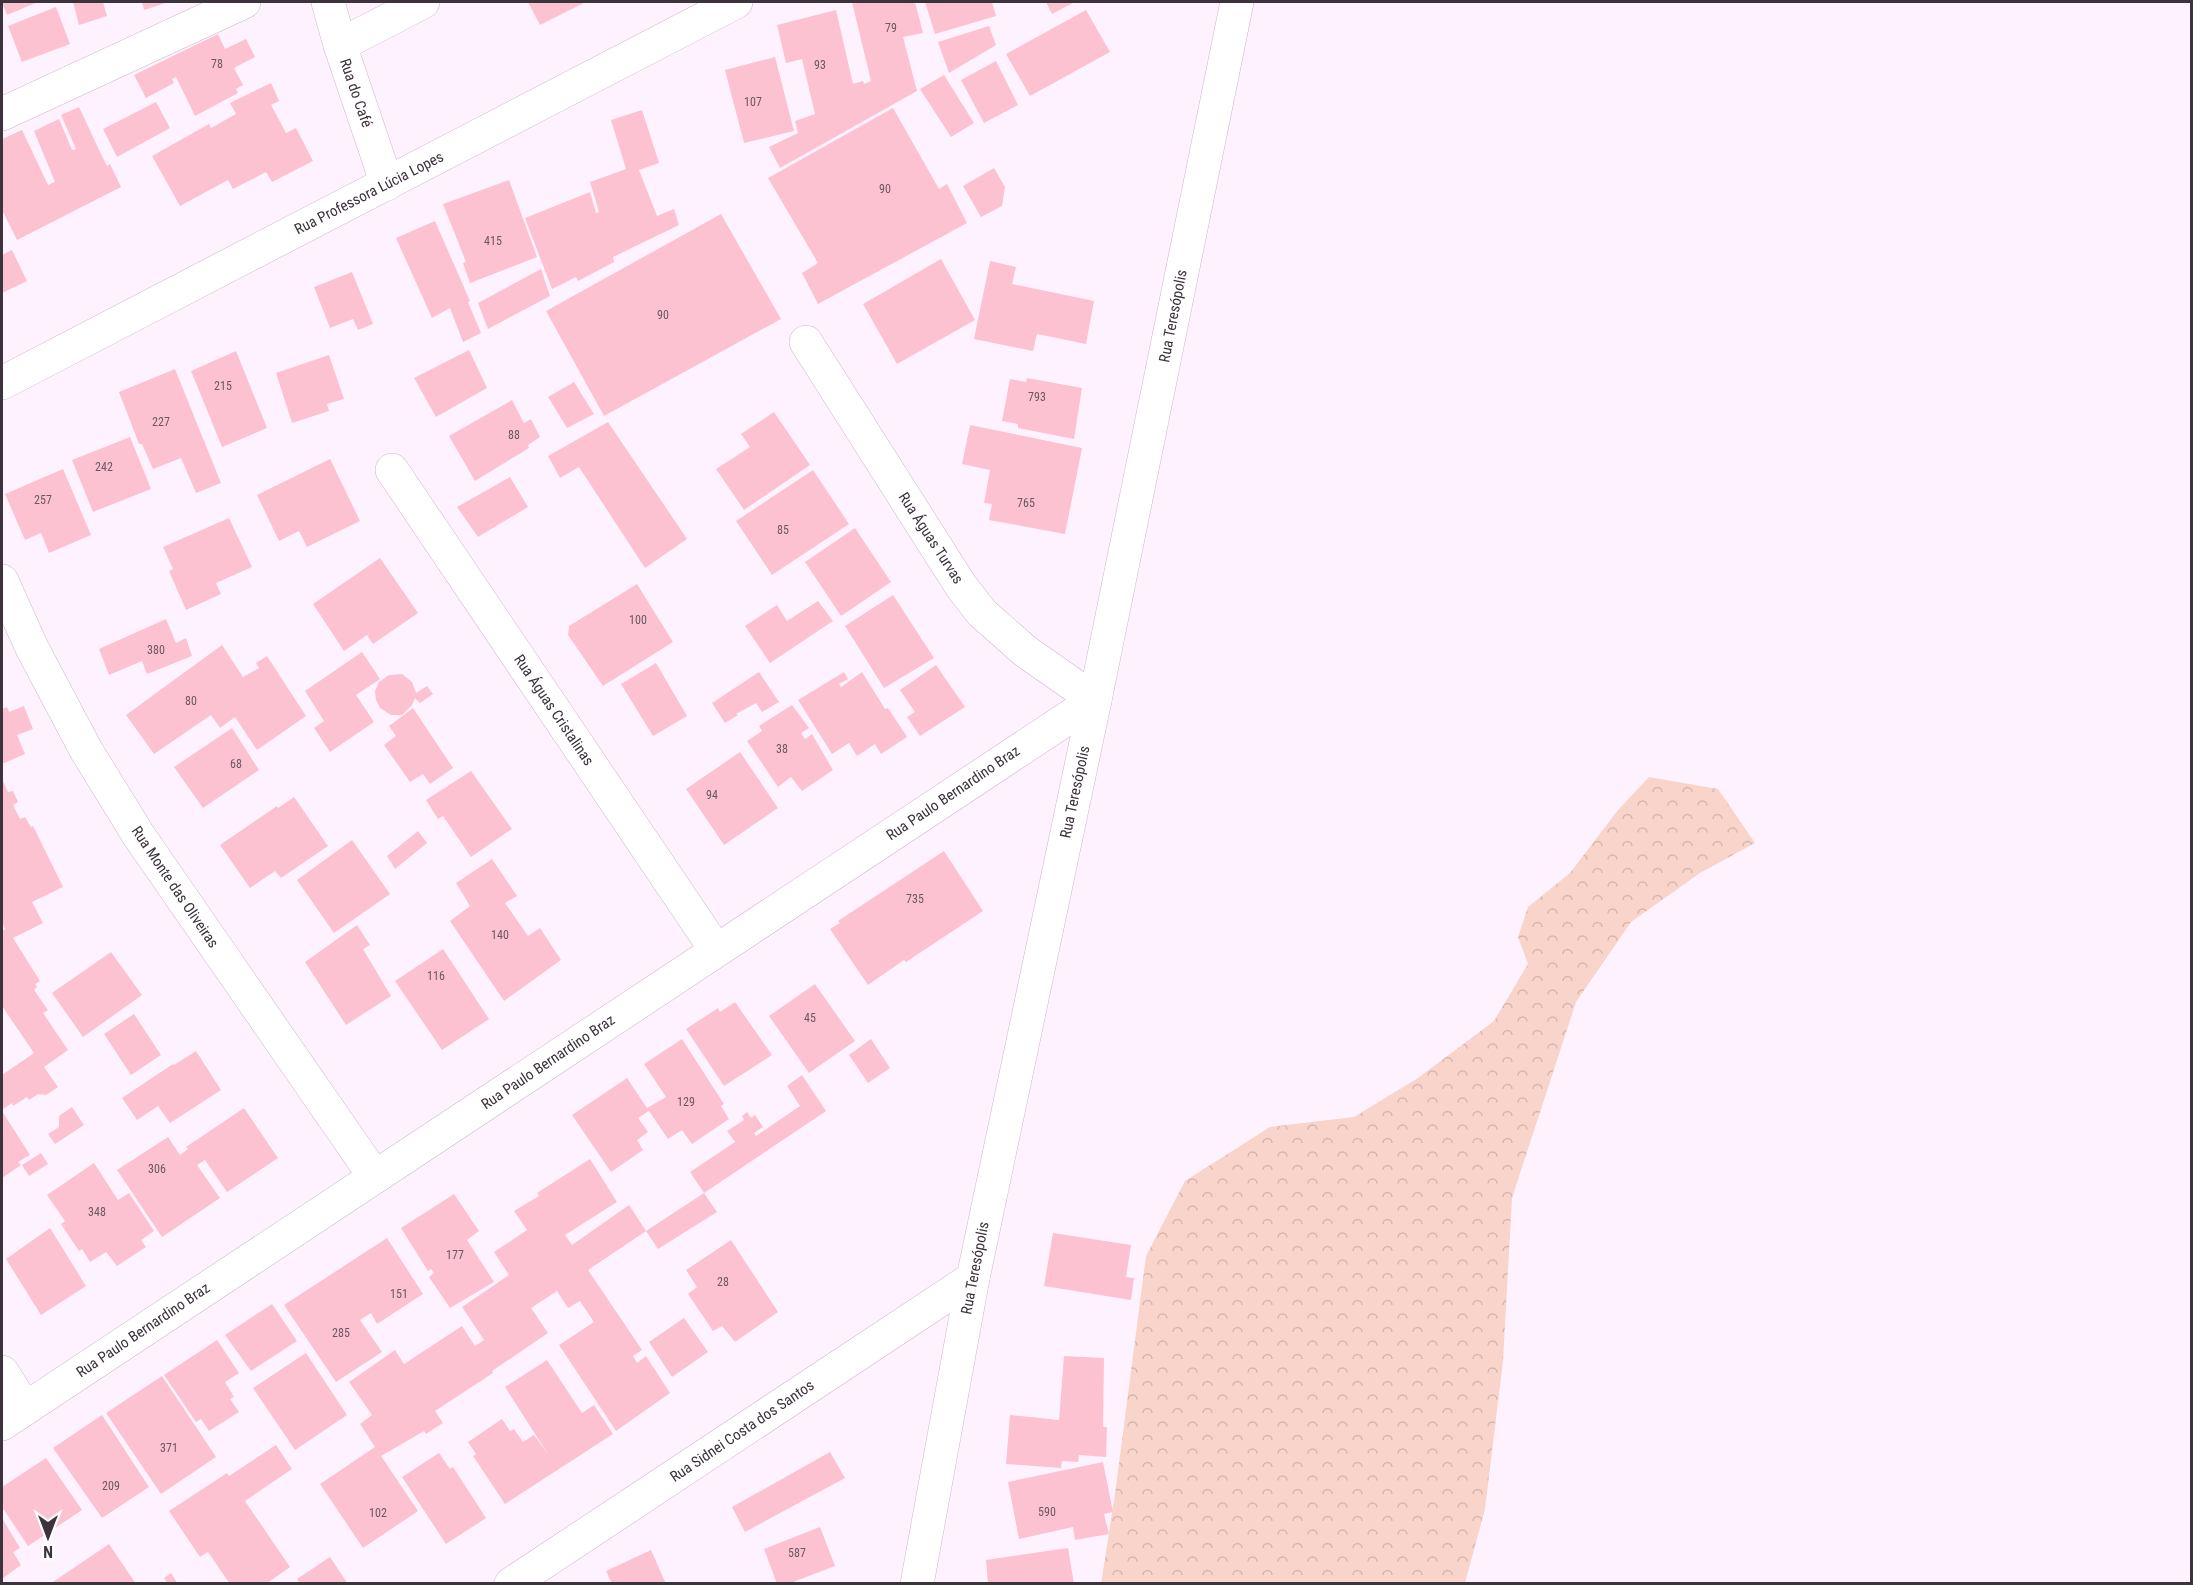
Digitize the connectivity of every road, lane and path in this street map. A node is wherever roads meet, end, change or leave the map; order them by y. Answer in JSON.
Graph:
{"nodes":[{"id":1,"x":244,"y":2,"type":"edge"},
{"id":2,"x":328,"y":2,"type":"edge"},
{"id":3,"x":423,"y":2,"type":"edge"},
{"id":4,"x":736,"y":2,"type":"edge"},
{"id":5,"x":1237,"y":2,"type":"edge"},
{"id":6,"x":340,"y":45,"type":"junction"},
{"id":7,"x":2,"y":114,"type":"edge"},
{"id":8,"x":387,"y":183,"type":"junction"},
{"id":9,"x":806,"y":342,"type":"dead end"},
{"id":10,"x":2,"y":383,"type":"edge"},
{"id":11,"x":392,"y":470,"type":"dead end"},
{"id":12,"x":2,"y":581,"type":"edge"},
{"id":13,"x":1095,"y":700,"type":"junction"},
{"id":14,"x":716,"y":950,"type":"junction"},
{"id":15,"x":375,"y":1177,"type":"junction"},
{"id":16,"x":973,"y":1278,"type":"junction"},
{"id":17,"x":2,"y":1372,"type":"edge"},
{"id":18,"x":13,"y":1416,"type":"edge"},
{"id":19,"x":511,"y":1584,"type":"edge"},
{"id":20,"x":917,"y":1584,"type":"edge"}],
"edges":[{"from":1,"to":7,"type":"street"},
{"from":2,"to":6,"type":"street","name":"Rua do Café"},
{"from":3,"to":6,"type":"street"},
{"from":4,"to":8,"type":"street","name":"Rua Professora Lúcia Lopes"},
{"from":5,"to":13,"type":"street","name":"Rua Teresópolis"},
{"from":6,"to":8,"type":"street","name":"Rua do Café"},
{"from":8,"to":10,"type":"street","name":"Rua Professora Lúcia Lopes"},
{"from":9,"to":13,"type":"street","name":"Rua Águas Turvas"},
{"from":11,"to":14,"type":"street","name":"Rua Águas Cristalinas"},
{"from":12,"to":15,"type":"street","name":"Rua Monte das Oliveiras"},
{"from":13,"to":14,"type":"street","name":"Rua Paulo Bernardino Braz"},
{"from":13,"to":16,"type":"street","name":"Rua Teresópolis"},
{"from":14,"to":15,"type":"street","name":"Rua Paulo Bernardino Braz"},
{"from":15,"to":18,"type":"street","name":"Rua Paulo Bernardino Braz"},
{"from":16,"to":19,"type":"street","name":"Rua Sidnei Costa dos Santos"},
{"from":16,"to":20,"type":"street","name":"Rua Teresópolis"},
{"from":17,"to":18,"type":"street"}]}
